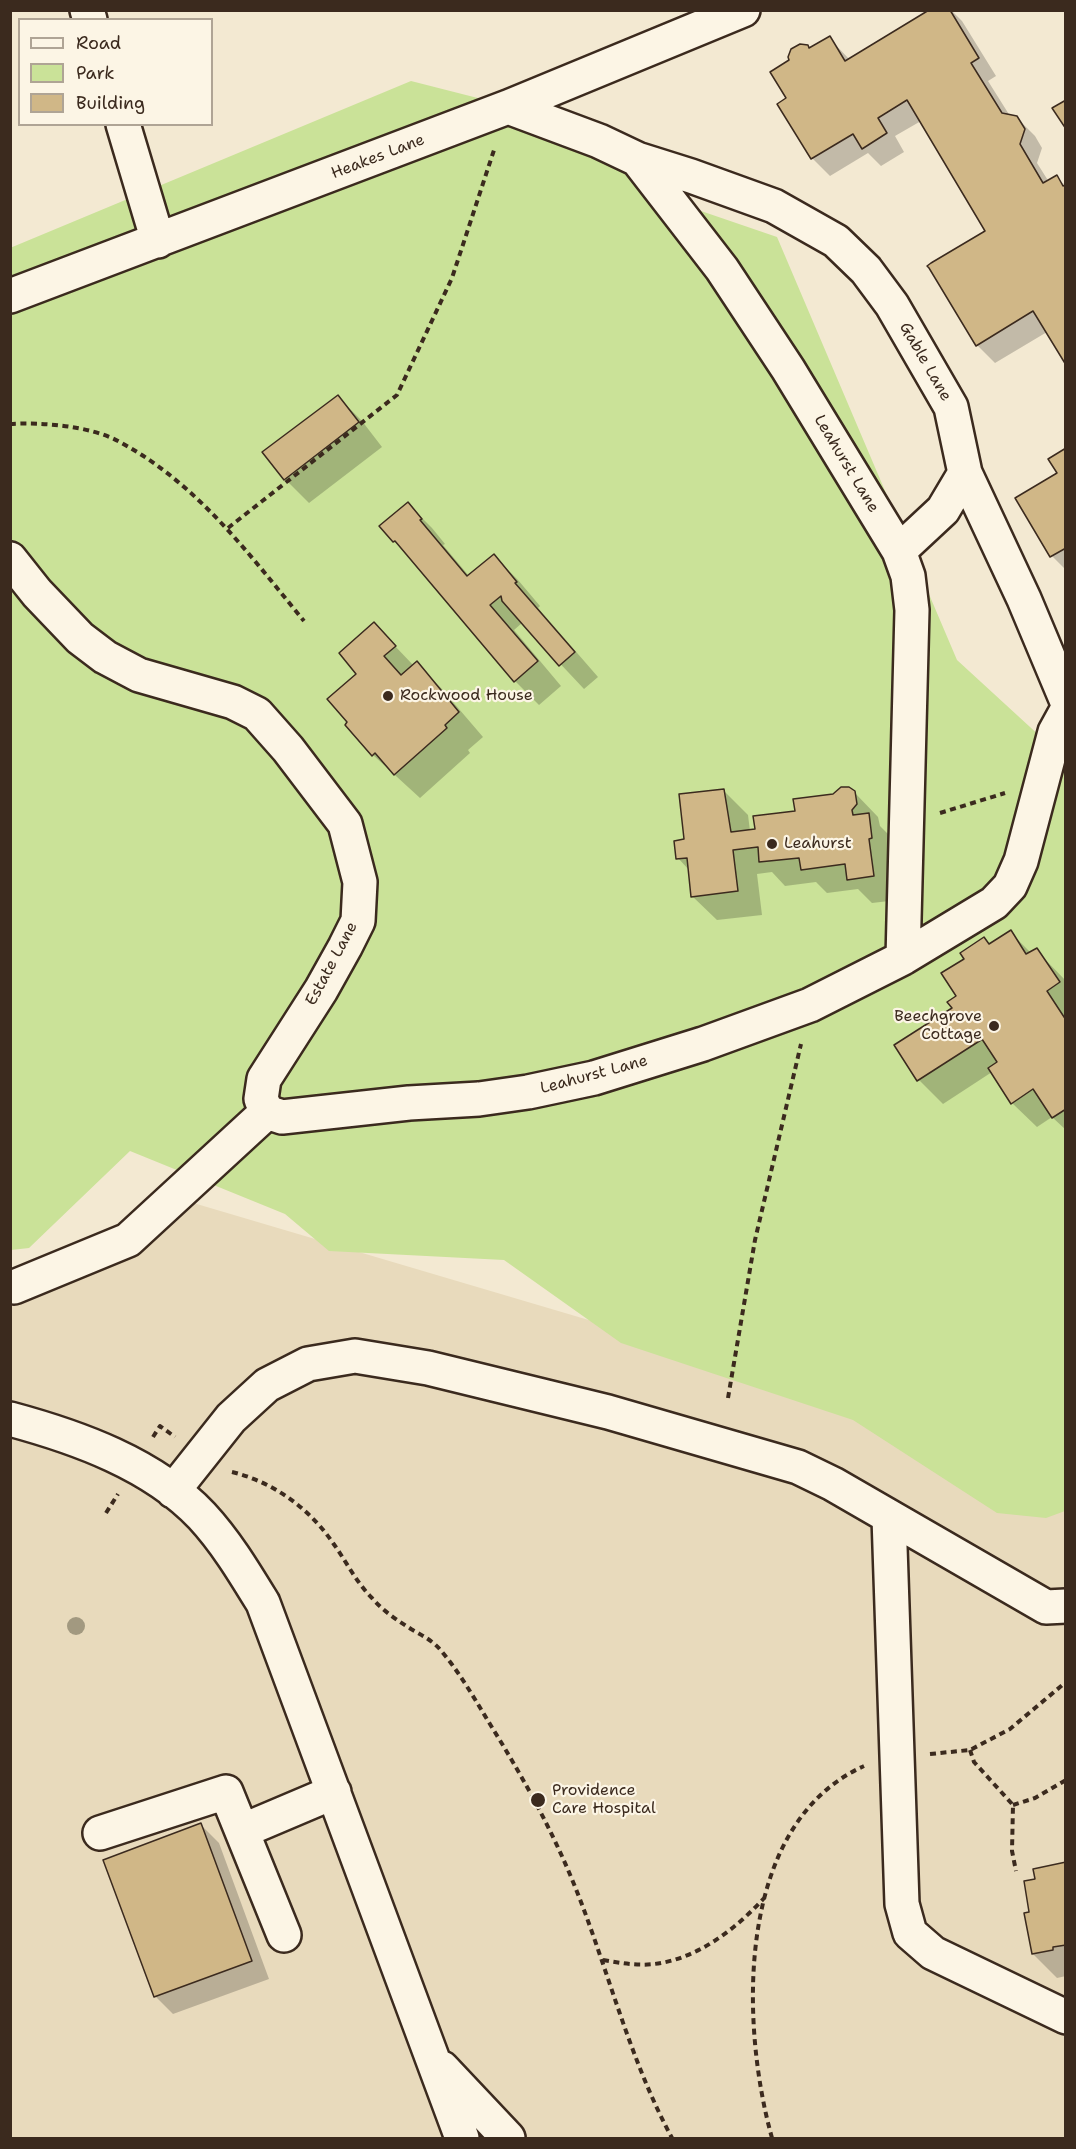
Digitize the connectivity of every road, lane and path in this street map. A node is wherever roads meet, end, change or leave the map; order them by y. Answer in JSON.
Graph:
{"nodes":[{"id":1,"x":743,"y":10,"type":"edge"},
{"id":2,"x":508,"y":107,"type":"junction"},
{"id":3,"x":124,"y":126,"type":"edge"},
{"id":4,"x":637,"y":159,"type":"junction"},
{"id":5,"x":159,"y":241,"type":"junction"},
{"id":6,"x":10,"y":296,"type":"edge"},
{"id":7,"x":10,"y":424,"type":"edge"},
{"id":8,"x":965,"y":473,"type":"junction"},
{"id":9,"x":228,"y":528,"type":"junction"},
{"id":10,"x":899,"y":551,"type":"junction"},
{"id":11,"x":10,"y":559,"type":"edge"},
{"id":12,"x":304,"y":621,"type":"dead end"},
{"id":13,"x":1065,"y":699,"type":"edge"},
{"id":14,"x":1065,"y":712,"type":"edge"},
{"id":15,"x":1043,"y":774,"type":"junction"},
{"id":16,"x":905,"y":821,"type":"junction"},
{"id":17,"x":903,"y":958,"type":"junction"},
{"id":18,"x":810,"y":1005,"type":"junction"},
{"id":19,"x":267,"y":1112,"type":"junction"},
{"id":20,"x":14,"y":1287,"type":"dead end"},
{"id":21,"x":728,"y":1398,"type":"dead end"},
{"id":22,"x":10,"y":1419,"type":"edge"},
{"id":23,"x":201,"y":1456,"type":"junction"},
{"id":24,"x":135,"y":1467,"type":"junction"},
{"id":25,"x":173,"y":1491,"type":"junction"},
{"id":26,"x":106,"y":1513,"type":"dead end"},
{"id":27,"x":889,"y":1517,"type":"junction"},
{"id":28,"x":1065,"y":1606,"type":"edge"},
{"id":29,"x":1065,"y":1682,"type":"edge"},
{"id":30,"x":970,"y":1750,"type":"junction"},
{"id":31,"x":896,"y":1758,"type":"junction"},
{"id":32,"x":1065,"y":1780,"type":"edge"},
{"id":33,"x":334,"y":1792,"type":"junction"},
{"id":34,"x":1013,"y":1805,"type":"junction"},
{"id":35,"x":242,"y":1831,"type":"junction"},
{"id":36,"x":100,"y":1833,"type":"dead end"},
{"id":37,"x":1016,"y":1871,"type":"dead end"},
{"id":38,"x":766,"y":1896,"type":"junction"},
{"id":39,"x":284,"y":1935,"type":"dead end"},
{"id":40,"x":602,"y":1959,"type":"junction"},
{"id":41,"x":1065,"y":2017,"type":"edge"},
{"id":42,"x":433,"y":2058,"type":"junction"},
{"id":43,"x":462,"y":2139,"type":"edge"},
{"id":44,"x":508,"y":2139,"type":"edge"},
{"id":45,"x":672,"y":2139,"type":"edge"},
{"id":46,"x":772,"y":2139,"type":"edge"}],
"edges":[{"from":1,"to":2,"type":"lane","name":"Heakes Lane"},
{"from":2,"to":4,"type":"lane","name":"Leahurst Lane"},
{"from":2,"to":5,"type":"lane","name":"Heakes Lane"},
{"from":2,"to":9,"type":"path"},
{"from":3,"to":5,"type":"lane"},
{"from":4,"to":8,"type":"lane","name":"Gable Lane"},
{"from":4,"to":10,"type":"lane","name":"Leahurst Lane"},
{"from":5,"to":6,"type":"lane","name":"Heakes Lane"},
{"from":7,"to":9,"type":"path"},
{"from":8,"to":10,"type":"lane"},
{"from":8,"to":13,"type":"lane","name":"Gable Lane"},
{"from":9,"to":12,"type":"path"},
{"from":10,"to":16,"type":"lane","name":"Leahurst Lane"},
{"from":11,"to":19,"type":"lane","name":"Estate Lane"},
{"from":14,"to":15,"type":"lane","name":"Leahurst Lane"},
{"from":15,"to":16,"type":"path"},
{"from":15,"to":17,"type":"lane","name":"Leahurst Lane"},
{"from":16,"to":17,"type":"lane","name":"Leahurst Lane"},
{"from":17,"to":18,"type":"lane","name":"Leahurst Lane"},
{"from":18,"to":19,"type":"lane","name":"Leahurst Lane"},
{"from":18,"to":21,"type":"path"},
{"from":19,"to":20,"type":"lane"},
{"from":22,"to":24,"type":"lane"},
{"from":23,"to":24,"type":"path"},
{"from":23,"to":25,"type":"lane"},
{"from":23,"to":27,"type":"lane"},
{"from":23,"to":40,"type":"path"},
{"from":24,"to":25,"type":"lane"},
{"from":24,"to":26,"type":"path"},
{"from":25,"to":33,"type":"lane"},
{"from":27,"to":28,"type":"lane"},
{"from":27,"to":31,"type":"lane"},
{"from":29,"to":30,"type":"path"},
{"from":30,"to":31,"type":"path"},
{"from":30,"to":34,"type":"path"},
{"from":31,"to":38,"type":"path"},
{"from":31,"to":41,"type":"lane"},
{"from":32,"to":34,"type":"path"},
{"from":33,"to":35,"type":"lane"},
{"from":33,"to":42,"type":"lane"},
{"from":34,"to":37,"type":"path"},
{"from":35,"to":36,"type":"lane"},
{"from":35,"to":39,"type":"lane"},
{"from":38,"to":40,"type":"path"},
{"from":38,"to":46,"type":"path"},
{"from":40,"to":45,"type":"path"},
{"from":42,"to":43,"type":"lane"},
{"from":42,"to":44,"type":"lane"}]}
